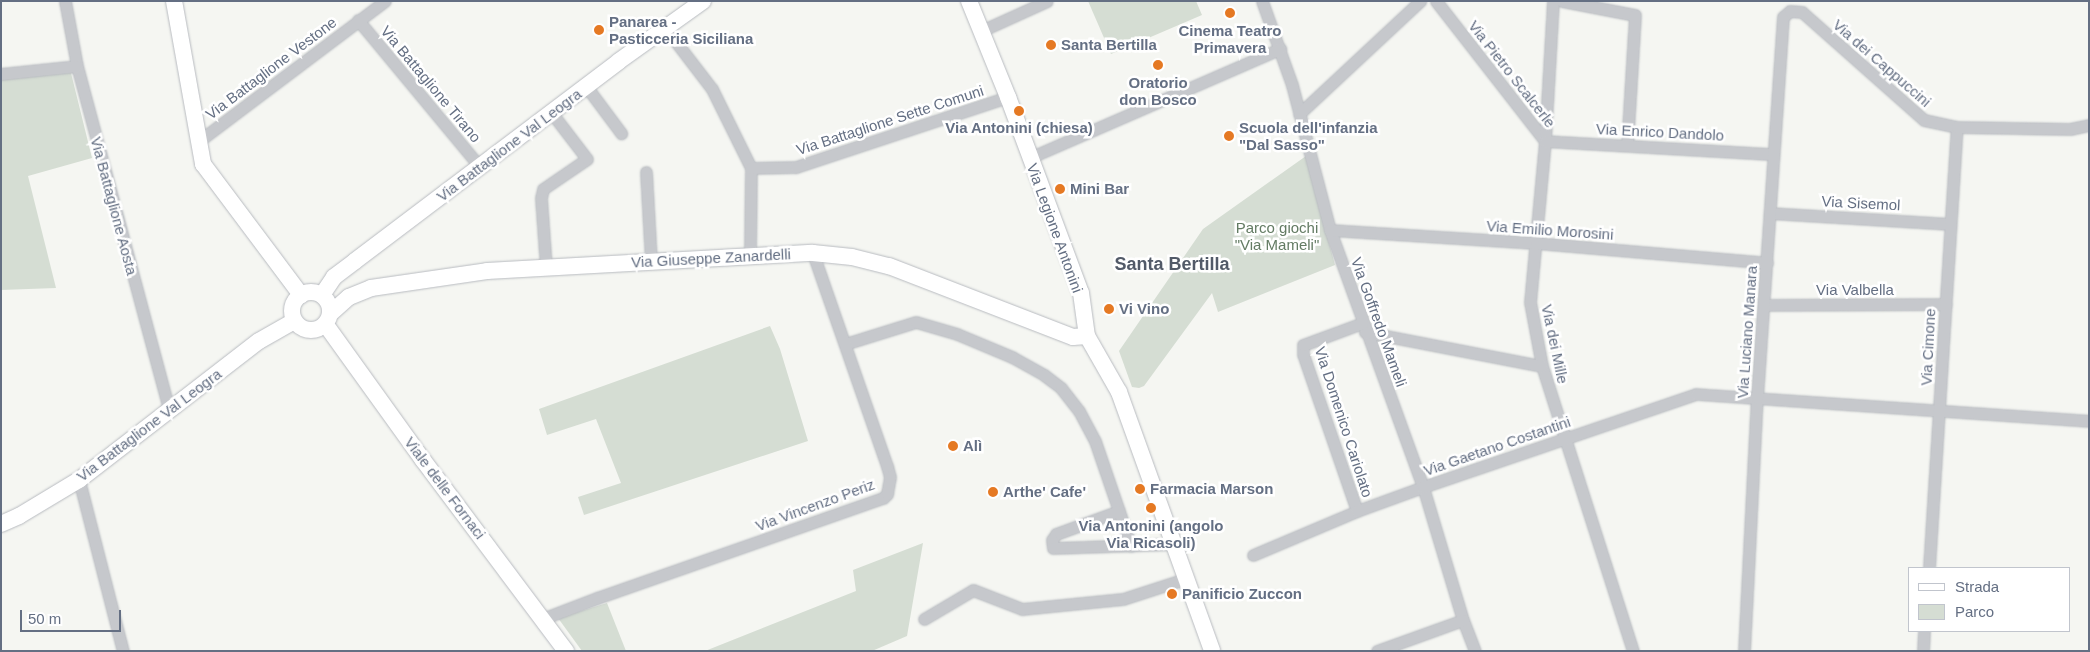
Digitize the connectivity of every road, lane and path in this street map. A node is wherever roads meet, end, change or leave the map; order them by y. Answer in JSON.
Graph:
{"nodes":[{"id":1,"x":64,"y":1,"type":"edge"},
{"id":2,"x":174,"y":1,"type":"edge"},
{"id":3,"x":385,"y":1,"type":"edge"},
{"id":4,"x":968,"y":1,"type":"edge"},
{"id":5,"x":1047,"y":1,"type":"edge"},
{"id":6,"x":1262,"y":1,"type":"edge"},
{"id":7,"x":1420,"y":1,"type":"edge"},
{"id":8,"x":1436,"y":1,"type":"edge"},
{"id":9,"x":1553,"y":1,"type":"edge"},
{"id":10,"x":1562,"y":1,"type":"edge"},
{"id":11,"x":700,"y":2,"type":"edge"},
{"id":12,"x":1783,"y":16,"type":"joint"},
{"id":13,"x":358,"y":20,"type":"junction"},
{"id":14,"x":666,"y":28,"type":"junction"},
{"id":15,"x":981,"y":31,"type":"junction"},
{"id":16,"x":1280,"y":49,"type":"junction"},
{"id":17,"x":77,"y":66,"type":"junction"},
{"id":18,"x":1,"y":74,"type":"edge"},
{"id":19,"x":586,"y":86,"type":"junction"},
{"id":20,"x":1008,"y":97,"type":"junction"},
{"id":21,"x":552,"y":112,"type":"junction"},
{"id":22,"x":1299,"y":114,"type":"junction"},
{"id":23,"x":2089,"y":125,"type":"edge"},
{"id":24,"x":1957,"y":127,"type":"junction"},
{"id":25,"x":621,"y":134,"type":"dead end"},
{"id":26,"x":199,"y":140,"type":"junction"},
{"id":27,"x":1545,"y":141,"type":"junction"},
{"id":28,"x":1627,"y":144,"type":"junction"},
{"id":29,"x":1773,"y":154,"type":"junction"},
{"id":30,"x":1029,"y":158,"type":"junction"},
{"id":31,"x":480,"y":167,"type":"junction"},
{"id":32,"x":751,"y":168,"type":"junction"},
{"id":33,"x":646,"y":172,"type":"dead end"},
{"id":34,"x":1770,"y":213,"type":"junction"},
{"id":35,"x":1950,"y":224,"type":"junction"},
{"id":36,"x":1330,"y":230,"type":"junction"},
{"id":37,"x":1536,"y":243,"type":"junction"},
{"id":38,"x":813,"y":253,"type":"junction"},
{"id":39,"x":750,"y":256,"type":"junction"},
{"id":40,"x":651,"y":262,"type":"junction"},
{"id":41,"x":1767,"y":263,"type":"junction"},
{"id":42,"x":546,"y":268,"type":"junction"},
{"id":43,"x":301,"y":295,"type":"junction"},
{"id":44,"x":322,"y":295,"type":"junction"},
{"id":45,"x":1946,"y":304,"type":"junction"},
{"id":46,"x":1764,"y":306,"type":"junction"},
{"id":47,"x":328,"y":319,"type":"junction"},
{"id":48,"x":294,"y":321,"type":"junction"},
{"id":49,"x":1364,"y":327,"type":"junction"},
{"id":50,"x":1087,"y":336,"type":"junction"},
{"id":51,"x":845,"y":344,"type":"junction"},
{"id":52,"x":1542,"y":366,"type":"junction"},
{"id":53,"x":1757,"y":398,"type":"junction"},
{"id":54,"x":1940,"y":409,"type":"junction"},
{"id":55,"x":169,"y":410,"type":"junction"},
{"id":56,"x":2089,"y":421,"type":"edge"},
{"id":57,"x":1565,"y":439,"type":"junction"},
{"id":58,"x":79,"y":480,"type":"junction"},
{"id":59,"x":1423,"y":487,"type":"junction"},
{"id":60,"x":1119,"y":511,"type":"junction"},
{"id":61,"x":1357,"y":511,"type":"junction"},
{"id":62,"x":1,"y":524,"type":"edge"},
{"id":63,"x":1172,"y":544,"type":"junction"},
{"id":64,"x":1131,"y":546,"type":"junction"},
{"id":65,"x":1253,"y":555,"type":"dead end"},
{"id":66,"x":1929,"y":567,"type":"edge"},
{"id":67,"x":1185,"y":579,"type":"junction"},
{"id":68,"x":542,"y":619,"type":"junction"},
{"id":69,"x":924,"y":619,"type":"dead end"},
{"id":70,"x":1463,"y":620,"type":"junction"},
{"id":71,"x":1924,"y":632,"type":"edge"},
{"id":72,"x":123,"y":651,"type":"edge"},
{"id":73,"x":566,"y":651,"type":"edge"},
{"id":74,"x":1212,"y":651,"type":"edge"},
{"id":75,"x":1377,"y":651,"type":"edge"},
{"id":76,"x":1475,"y":651,"type":"edge"},
{"id":77,"x":1633,"y":651,"type":"edge"},
{"id":78,"x":1744,"y":651,"type":"edge"},
{"id":79,"x":1923,"y":651,"type":"edge"}],
"edges":[{"from":1,"to":17,"type":"street","name":"Via Battaglione Aosta"},
{"from":2,"to":26,"type":"street"},
{"from":3,"to":13,"type":"street","name":"Via Battaglione Vestone"},
{"from":4,"to":15,"type":"street","name":"Via Legione Antonini"},
{"from":5,"to":15,"type":"street"},
{"from":6,"to":16,"type":"street","name":"Via Goffredo Mameli"},
{"from":7,"to":22,"type":"street"},
{"from":8,"to":27,"type":"street","name":"Via Pietro Scalcerle"},
{"from":9,"to":27,"type":"street","name":"Via dei Mille"},
{"from":10,"to":28,"type":"street"},
{"from":11,"to":14,"type":"street","name":"Via Battaglione Val Leogra"},
{"from":12,"to":24,"type":"street","name":"Via dei Cappuccini"},
{"from":12,"to":29,"type":"street","name":"Via Luciano Manara"},
{"from":13,"to":26,"type":"street","name":"Via Battaglione Vestone"},
{"from":13,"to":31,"type":"street","name":"Via Battaglione Tirano"},
{"from":14,"to":19,"type":"street","name":"Via Battaglione Val Leogra"},
{"from":14,"to":32,"type":"street"},
{"from":15,"to":20,"type":"street","name":"Via Legione Antonini"},
{"from":16,"to":22,"type":"street","name":"Via Goffredo Mameli"},
{"from":16,"to":30,"type":"street"},
{"from":17,"to":18,"type":"street"},
{"from":17,"to":55,"type":"street","name":"Via Battaglione Aosta"},
{"from":19,"to":21,"type":"street","name":"Via Battaglione Val Leogra"},
{"from":19,"to":25,"type":"street"},
{"from":20,"to":30,"type":"street","name":"Via Legione Antonini"},
{"from":20,"to":32,"type":"street","name":"Via Battaglione Sette Comuni"},
{"from":21,"to":31,"type":"street","name":"Via Battaglione Val Leogra"},
{"from":21,"to":42,"type":"street"},
{"from":22,"to":36,"type":"street","name":"Via Goffredo Mameli"},
{"from":23,"to":24,"type":"street","name":"Via dei Cappuccini"},
{"from":24,"to":35,"type":"street","name":"Via Cimone"},
{"from":26,"to":43,"type":"street"},
{"from":27,"to":28,"type":"street","name":"Via Enrico Dandolo"},
{"from":27,"to":37,"type":"street","name":"Via dei Mille"},
{"from":28,"to":29,"type":"street","name":"Via Enrico Dandolo"},
{"from":29,"to":34,"type":"street","name":"Via Luciano Manara"},
{"from":30,"to":50,"type":"street","name":"Via Legione Antonini"},
{"from":31,"to":44,"type":"street","name":"Via Battaglione Val Leogra"},
{"from":32,"to":39,"type":"street"},
{"from":33,"to":40,"type":"street"},
{"from":34,"to":35,"type":"street","name":"Via Sisemol"},
{"from":34,"to":41,"type":"street","name":"Via Luciano Manara"},
{"from":35,"to":45,"type":"street","name":"Via Cimone"},
{"from":36,"to":37,"type":"street","name":"Via Emilio Morosini"},
{"from":36,"to":49,"type":"street","name":"Via Goffredo Mameli"},
{"from":37,"to":41,"type":"street","name":"Via Emilio Morosini"},
{"from":37,"to":52,"type":"street","name":"Via dei Mille"},
{"from":38,"to":39,"type":"street","name":"Via Giuseppe Zanardelli"},
{"from":38,"to":50,"type":"street","name":"Via Giuseppe Zanardelli"},
{"from":38,"to":51,"type":"street","name":"Via Vincenzo Periz"},
{"from":39,"to":40,"type":"street","name":"Via Giuseppe Zanardelli"},
{"from":40,"to":42,"type":"street","name":"Via Giuseppe Zanardelli"},
{"from":41,"to":46,"type":"street","name":"Via Luciano Manara"},
{"from":42,"to":47,"type":"street","name":"Via Giuseppe Zanardelli"},
{"from":43,"to":44,"type":"street"},
{"from":43,"to":48,"type":"street"},
{"from":44,"to":47,"type":"street"},
{"from":45,"to":46,"type":"street","name":"Via Valbella"},
{"from":45,"to":54,"type":"street","name":"Via Cimone"},
{"from":46,"to":53,"type":"street","name":"Via Luciano Manara"},
{"from":47,"to":48,"type":"street"},
{"from":47,"to":68,"type":"street","name":"Viale delle Fornaci"},
{"from":48,"to":55,"type":"street","name":"Via Battaglione Val Leogra"},
{"from":49,"to":52,"type":"street"},
{"from":49,"to":59,"type":"street","name":"Via Goffredo Mameli"},
{"from":49,"to":61,"type":"street","name":"Via Domenico Cariolato"},
{"from":50,"to":63,"type":"street","name":"Via Legione Antonini"},
{"from":51,"to":60,"type":"street"},
{"from":51,"to":68,"type":"street","name":"Via Vincenzo Periz"},
{"from":52,"to":57,"type":"street","name":"Via dei Mille"},
{"from":53,"to":54,"type":"street","name":"Via Gaetano Costantini"},
{"from":53,"to":57,"type":"street","name":"Via Gaetano Costantini"},
{"from":53,"to":78,"type":"street","name":"Via Luciano Manara"},
{"from":54,"to":56,"type":"street","name":"Via Gaetano Costantini"},
{"from":54,"to":66,"type":"street","name":"Via Cimone"},
{"from":55,"to":58,"type":"street","name":"Via Battaglione Val Leogra"},
{"from":57,"to":59,"type":"street","name":"Via Gaetano Costantini"},
{"from":57,"to":77,"type":"street","name":"Via dei Mille"},
{"from":58,"to":62,"type":"street","name":"Via Battaglione Val Leogra"},
{"from":58,"to":72,"type":"street"},
{"from":59,"to":61,"type":"street","name":"Via Gaetano Costantini"},
{"from":59,"to":70,"type":"street","name":"Via Goffredo Mameli"},
{"from":60,"to":64,"type":"street"},
{"from":60,"to":64,"type":"street"},
{"from":61,"to":65,"type":"street","name":"Via Gaetano Costantini"},
{"from":63,"to":64,"type":"street"},
{"from":63,"to":67,"type":"street","name":"Via Legione Antonini"},
{"from":67,"to":69,"type":"street"},
{"from":67,"to":74,"type":"street","name":"Via Legione Antonini"},
{"from":68,"to":73,"type":"street","name":"Viale delle Fornaci"},
{"from":70,"to":75,"type":"street"},
{"from":70,"to":76,"type":"street","name":"Via Goffredo Mameli"},
{"from":71,"to":79,"type":"street"}]}
